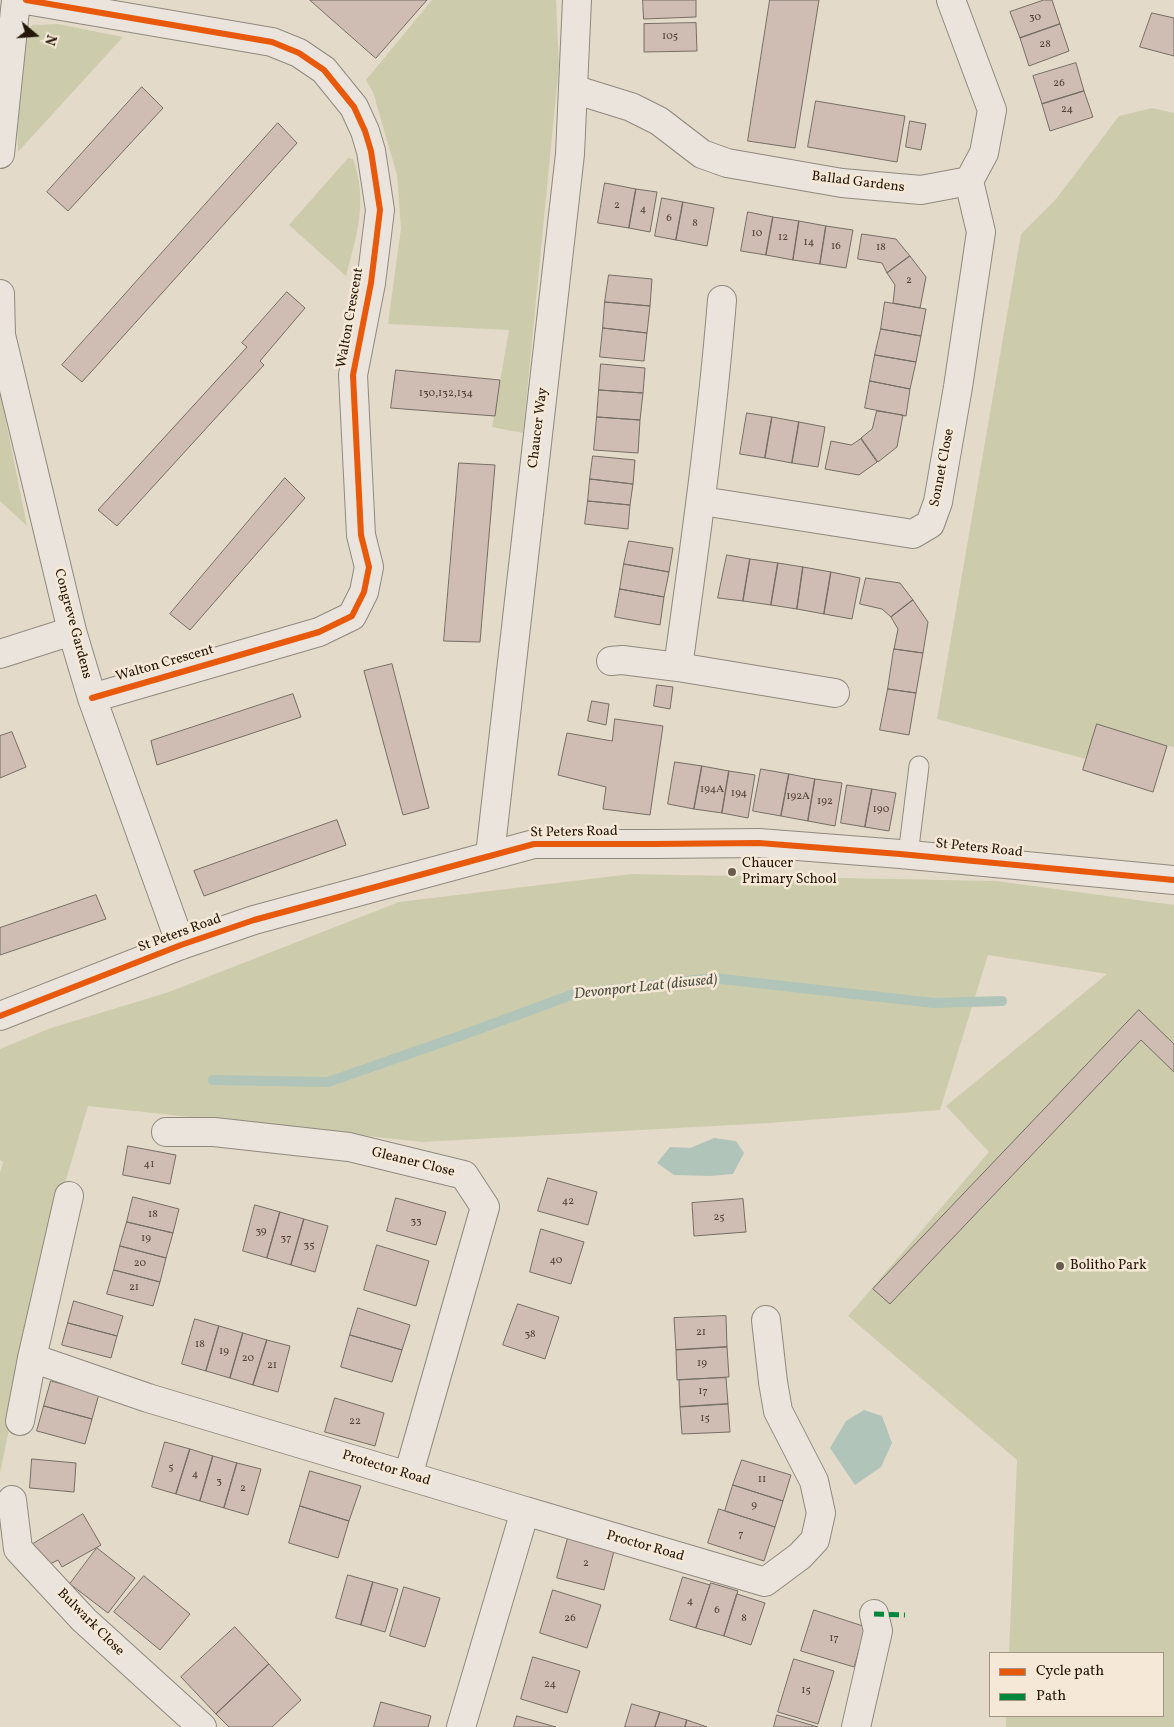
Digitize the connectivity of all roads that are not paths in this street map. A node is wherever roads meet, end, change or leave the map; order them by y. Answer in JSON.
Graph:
{"nodes":[{"id":1,"x":16,"y":0,"type":"edge"},
{"id":2,"x":26,"y":0,"type":"edge"},
{"id":3,"x":577,"y":0,"type":"edge"},
{"id":4,"x":951,"y":0,"type":"edge"},
{"id":5,"x":573,"y":89,"type":"junction"},
{"id":6,"x":0,"y":154,"type":"edge"},
{"id":7,"x":969,"y":181,"type":"junction"},
{"id":8,"x":0,"y":294,"type":"edge"},
{"id":9,"x":722,"y":300,"type":"dead end"},
{"id":10,"x":0,"y":335,"type":"edge"},
{"id":11,"x":702,"y":501,"type":"junction"},
{"id":12,"x":72,"y":631,"type":"junction"},
{"id":13,"x":0,"y":654,"type":"edge"},
{"id":14,"x":612,"y":661,"type":"dead end"},
{"id":15,"x":678,"y":667,"type":"junction"},
{"id":16,"x":835,"y":694,"type":"dead end"},
{"id":17,"x":92,"y":698,"type":"junction"},
{"id":18,"x":919,"y":766,"type":"dead end"},
{"id":19,"x":908,"y":855,"type":"junction"},
{"id":20,"x":490,"y":856,"type":"junction"},
{"id":21,"x":1174,"y":880,"type":"edge"},
{"id":22,"x":181,"y":945,"type":"junction"},
{"id":23,"x":0,"y":1016,"type":"edge"},
{"id":24,"x":166,"y":1132,"type":"dead end"},
{"id":25,"x":69,"y":1196,"type":"dead end"},
{"id":26,"x":766,"y":1320,"type":"dead end"},
{"id":27,"x":32,"y":1358,"type":"junction"},
{"id":28,"x":20,"y":1421,"type":"dead end"},
{"id":29,"x":408,"y":1476,"type":"junction"},
{"id":30,"x":12,"y":1500,"type":"dead end"},
{"id":31,"x":525,"y":1511,"type":"junction"},
{"id":32,"x":874,"y":1614,"type":"dead end"},
{"id":33,"x":202,"y":1727,"type":"edge"},
{"id":34,"x":460,"y":1727,"type":"edge"},
{"id":35,"x":856,"y":1727,"type":"edge"}],
"edges":[{"from":1,"to":6,"type":"street"},
{"from":2,"to":17,"type":"street","name":"Walton Crescent"},
{"from":3,"to":5,"type":"street","name":"Chaucer Way"},
{"from":4,"to":7,"type":"street"},
{"from":5,"to":7,"type":"street","name":"Ballad Gardens"},
{"from":5,"to":20,"type":"street","name":"Chaucer Way"},
{"from":7,"to":11,"type":"street","name":"Sonnet Close"},
{"from":8,"to":10,"type":"street","name":"Congreve Gardens"},
{"from":9,"to":11,"type":"street"},
{"from":10,"to":12,"type":"street","name":"Congreve Gardens"},
{"from":11,"to":15,"type":"street"},
{"from":12,"to":13,"type":"street"},
{"from":12,"to":17,"type":"street","name":"Congreve Gardens"},
{"from":14,"to":15,"type":"street"},
{"from":15,"to":16,"type":"street"},
{"from":17,"to":22,"type":"street","name":"Congreve Gardens"},
{"from":18,"to":19,"type":"lane"},
{"from":19,"to":20,"type":"street","name":"St Peters Road"},
{"from":19,"to":21,"type":"street","name":"St Peters Road"},
{"from":20,"to":22,"type":"street","name":"St Peters Road"},
{"from":22,"to":23,"type":"street","name":"St Peters Road"},
{"from":24,"to":29,"type":"street","name":"Gleaner Close"},
{"from":25,"to":27,"type":"street"},
{"from":26,"to":31,"type":"street","name":"Proctor Road"},
{"from":27,"to":28,"type":"street"},
{"from":27,"to":29,"type":"street","name":"Protector Road"},
{"from":29,"to":31,"type":"street","name":"Protector Road"},
{"from":30,"to":33,"type":"street","name":"Bulwark Close"},
{"from":31,"to":34,"type":"street"},
{"from":32,"to":35,"type":"street"}]}
